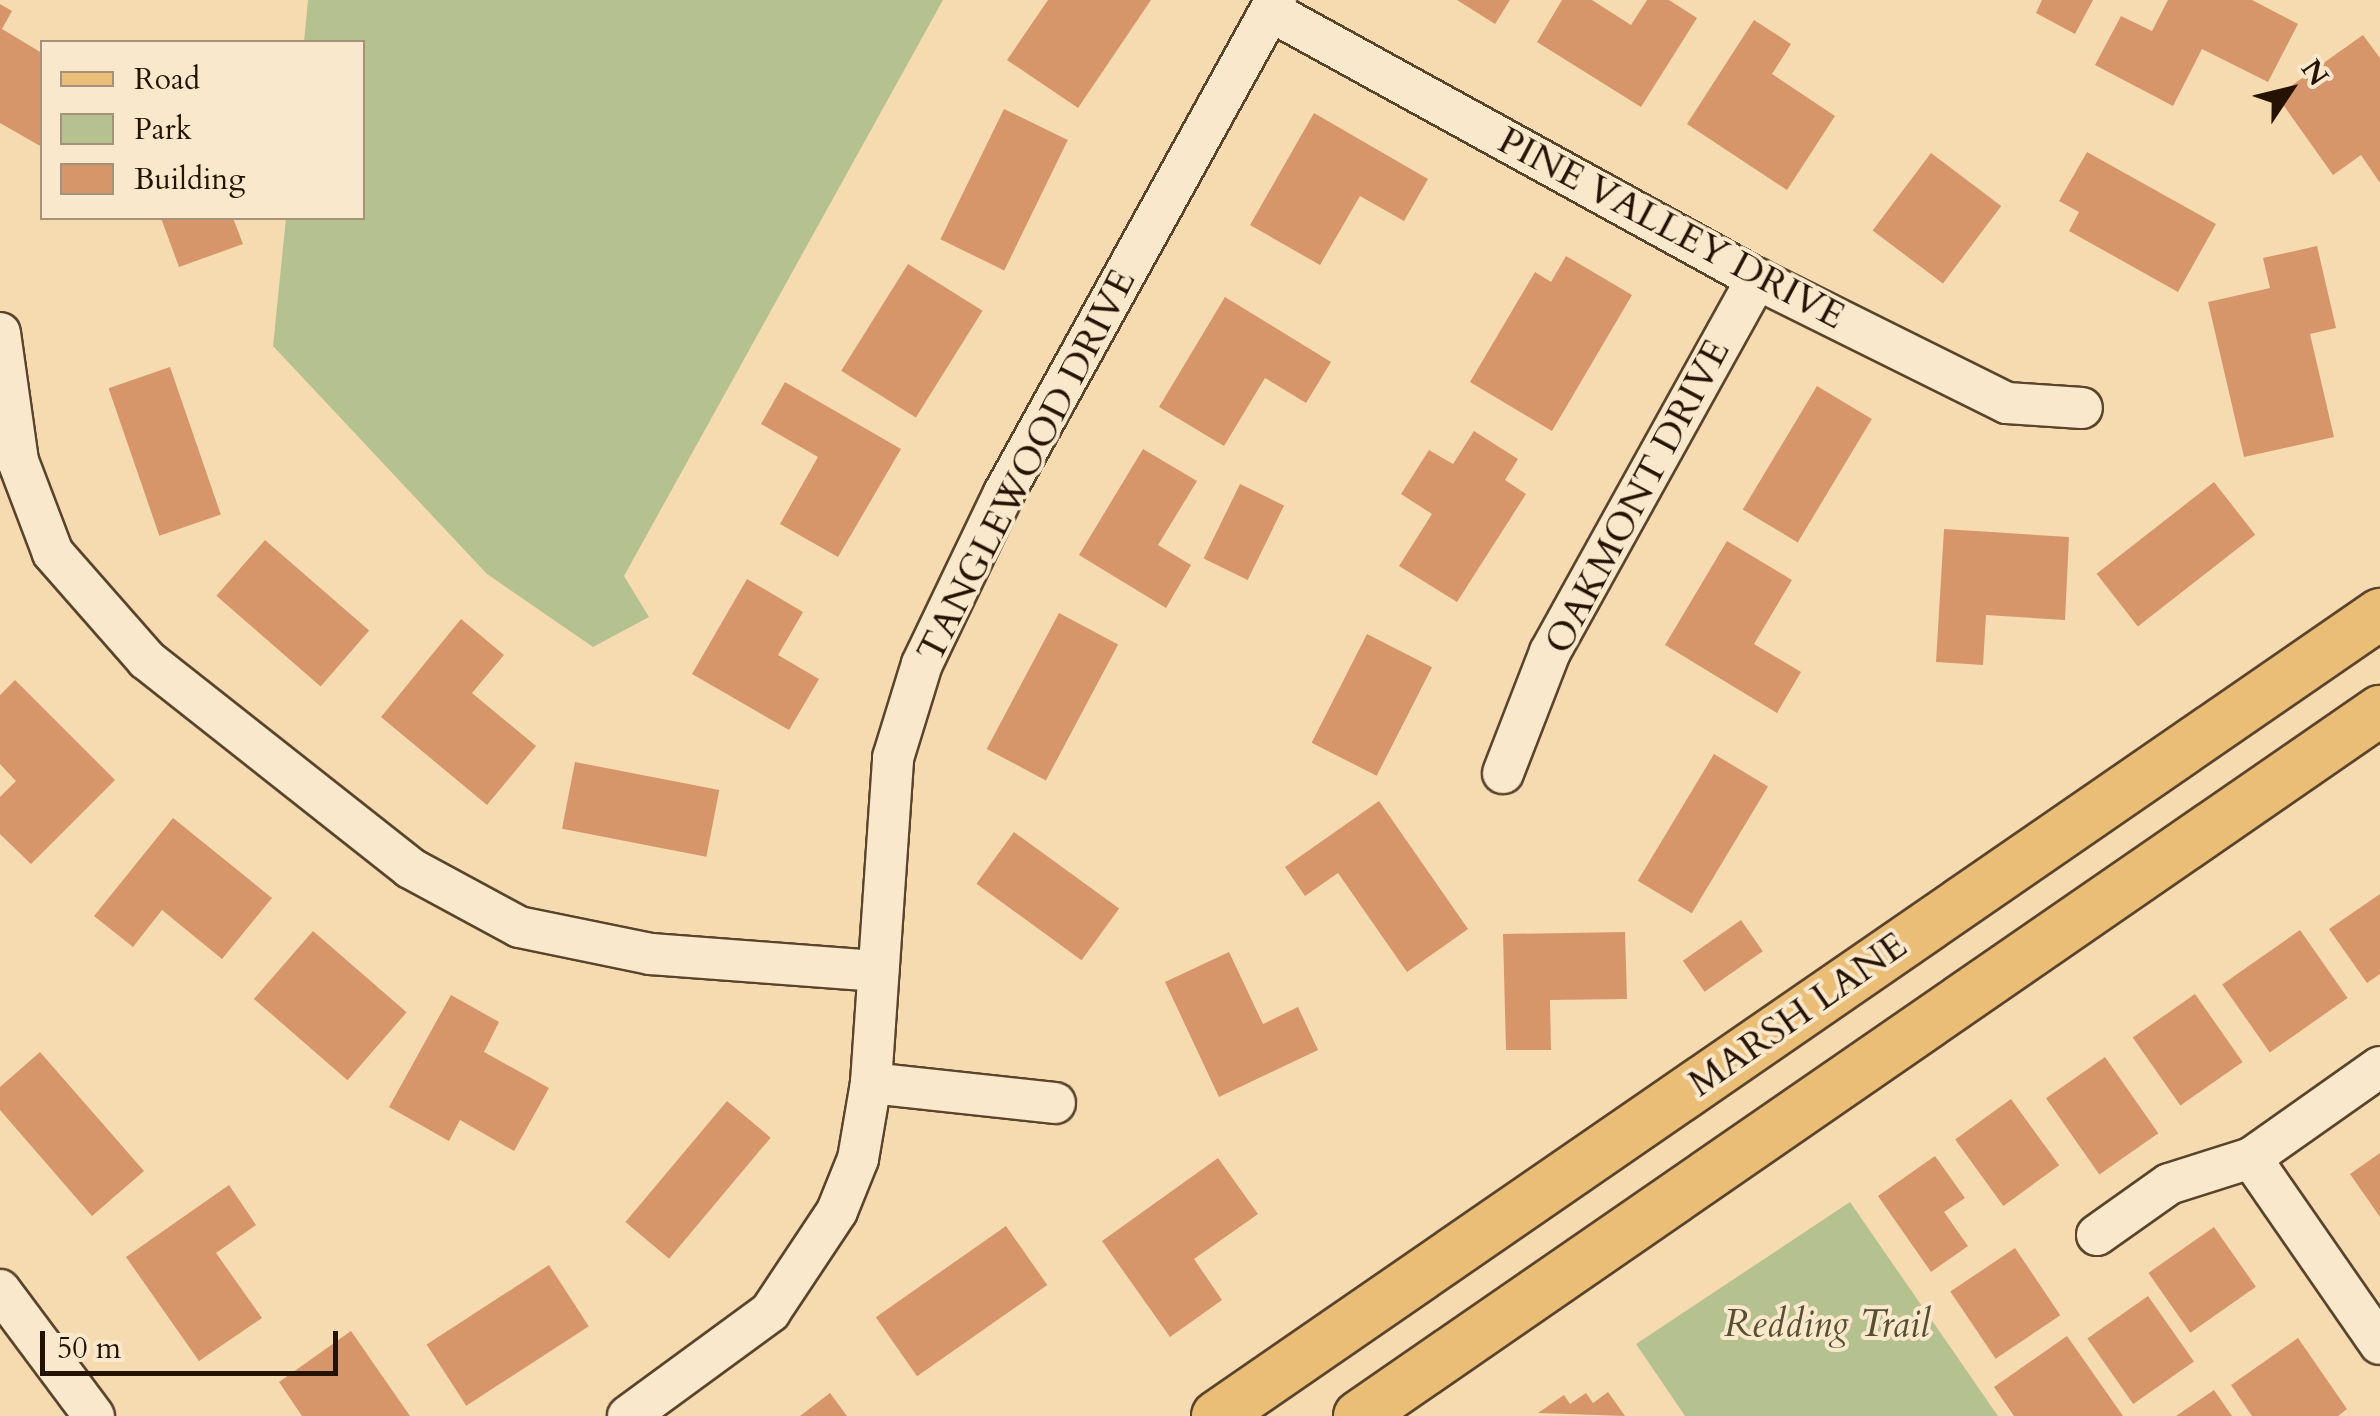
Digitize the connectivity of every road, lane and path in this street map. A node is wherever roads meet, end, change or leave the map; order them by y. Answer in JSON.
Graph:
{"nodes":[{"id":1,"x":1274,"y":6,"type":"edge"},
{"id":2,"x":1757,"y":279,"type":"junction"},
{"id":3,"x":0,"y":333,"type":"edge"},
{"id":4,"x":2082,"y":408,"type":"dead end"},
{"id":5,"x":2380,"y":614,"type":"edge"},
{"id":6,"x":2380,"y":712,"type":"edge"},
{"id":7,"x":1503,"y":772,"type":"dead end"},
{"id":8,"x":878,"y":971,"type":"junction"},
{"id":9,"x":2380,"y":1067,"type":"edge"},
{"id":10,"x":871,"y":1083,"type":"junction"},
{"id":11,"x":1055,"y":1103,"type":"dead end"},
{"id":12,"x":2251,"y":1158,"type":"junction"},
{"id":13,"x":2097,"y":1235,"type":"dead end"},
{"id":14,"x":0,"y":1290,"type":"edge"},
{"id":15,"x":2378,"y":1336,"type":"edge"},
{"id":16,"x":94,"y":1416,"type":"edge"},
{"id":17,"x":628,"y":1416,"type":"edge"},
{"id":18,"x":1217,"y":1416,"type":"edge"},
{"id":19,"x":1359,"y":1416,"type":"edge"}],
"edges":[{"from":1,"to":2,"type":"street","name":"PINE VALLEY DRIVE"},
{"from":1,"to":8,"type":"street","name":"TANGLEWOOD DRIVE"},
{"from":2,"to":4,"type":"street","name":"PINE VALLEY DRIVE"},
{"from":2,"to":7,"type":"street","name":"OAKMONT DRIVE"},
{"from":3,"to":8,"type":"street"},
{"from":5,"to":18,"type":"main road","name":"MARSH LANE"},
{"from":6,"to":19,"type":"main road"},
{"from":8,"to":10,"type":"street","name":"TANGLEWOOD DRIVE"},
{"from":9,"to":12,"type":"street"},
{"from":10,"to":11,"type":"street"},
{"from":10,"to":17,"type":"street","name":"TANGLEWOOD DRIVE"},
{"from":12,"to":13,"type":"street"},
{"from":12,"to":15,"type":"street"},
{"from":14,"to":16,"type":"street"}]}
